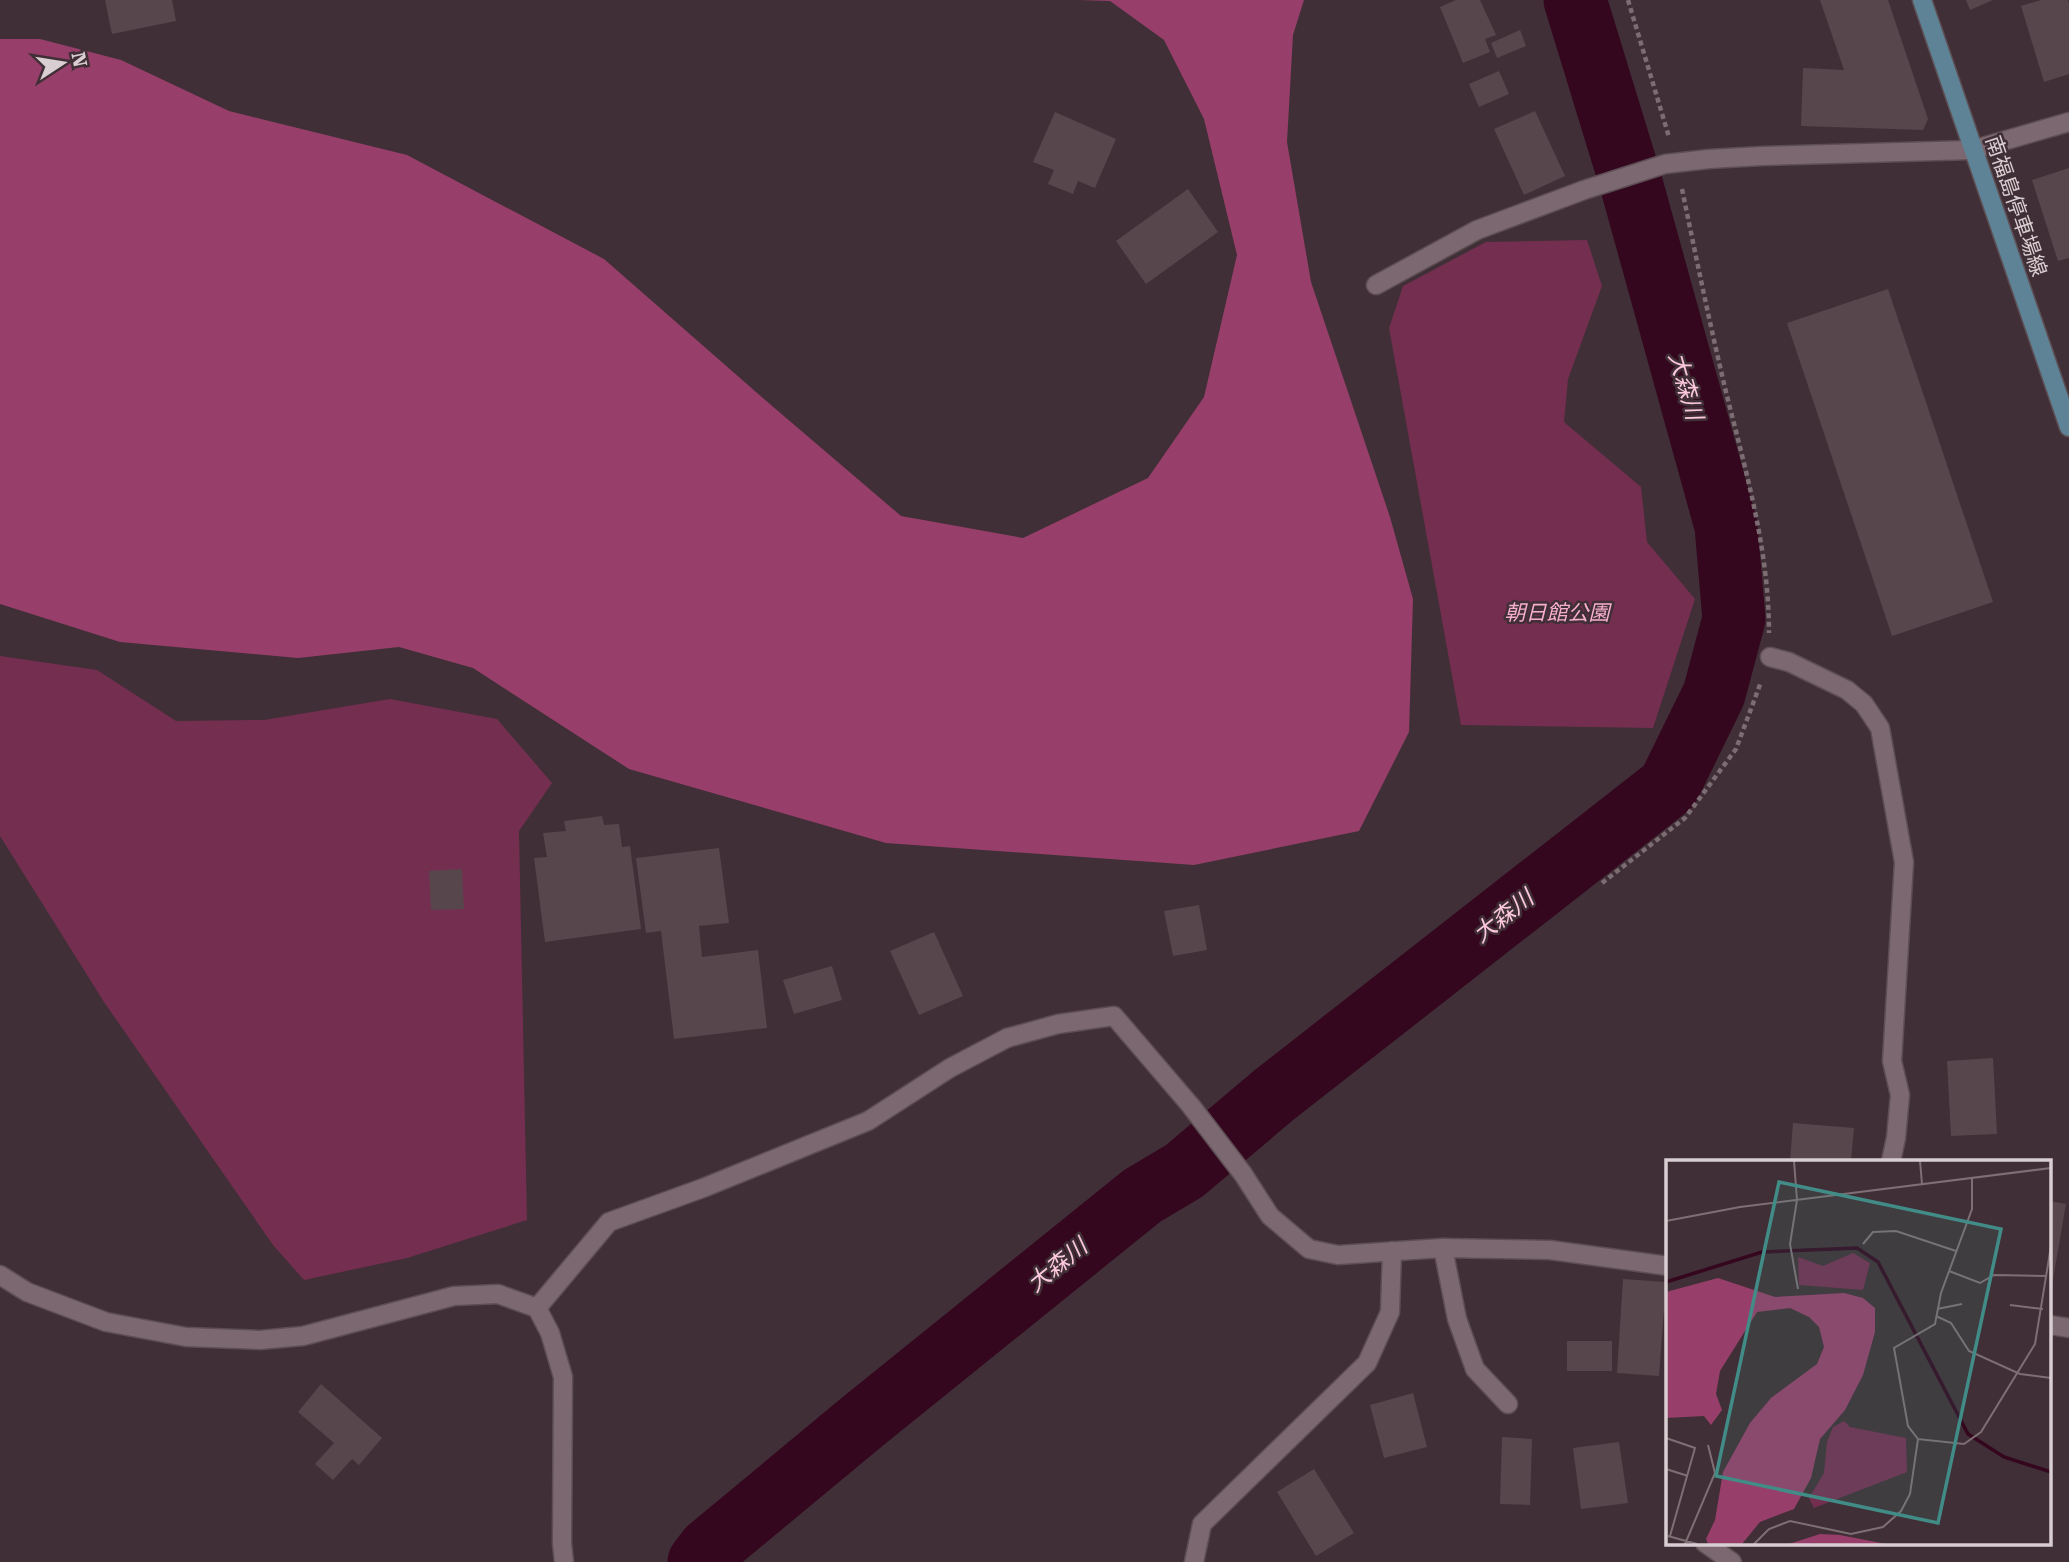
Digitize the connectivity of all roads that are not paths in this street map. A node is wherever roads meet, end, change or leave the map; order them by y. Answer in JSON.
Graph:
{"nodes":[{"id":1,"x":1922,"y":0,"type":"edge"},
{"id":2,"x":2069,"y":122,"type":"edge"},
{"id":3,"x":1972,"y":150,"type":"junction"},
{"id":4,"x":1376,"y":285,"type":"dead end"},
{"id":5,"x":2069,"y":427,"type":"edge"},
{"id":6,"x":1770,"y":657,"type":"road end"},
{"id":7,"x":1891,"y":1160,"type":"edge"},
{"id":8,"x":1443,"y":1248,"type":"junction"},
{"id":9,"x":1392,"y":1251,"type":"junction"},
{"id":10,"x":1666,"y":1266,"type":"edge"},
{"id":11,"x":0,"y":1275,"type":"edge"},
{"id":12,"x":537,"y":1308,"type":"junction"},
{"id":13,"x":1508,"y":1404,"type":"dead end"},
{"id":14,"x":1707,"y":1544,"type":"edge"},
{"id":15,"x":564,"y":1562,"type":"edge"},
{"id":16,"x":1194,"y":1562,"type":"edge"},
{"id":17,"x":1732,"y":1562,"type":"edge"}],
"edges":[{"from":1,"to":3,"type":"main road","name":"南福島停車場線"},
{"from":2,"to":3,"type":"street"},
{"from":3,"to":4,"type":"street"},
{"from":3,"to":5,"type":"main road","name":"南福島停車場線"},
{"from":6,"to":7,"type":"street"},
{"from":8,"to":9,"type":"street"},
{"from":8,"to":10,"type":"street"},
{"from":8,"to":13,"type":"street"},
{"from":9,"to":12,"type":"street"},
{"from":9,"to":16,"type":"street"},
{"from":11,"to":12,"type":"street"},
{"from":12,"to":15,"type":"street"},
{"from":14,"to":17,"type":"street"}]}
